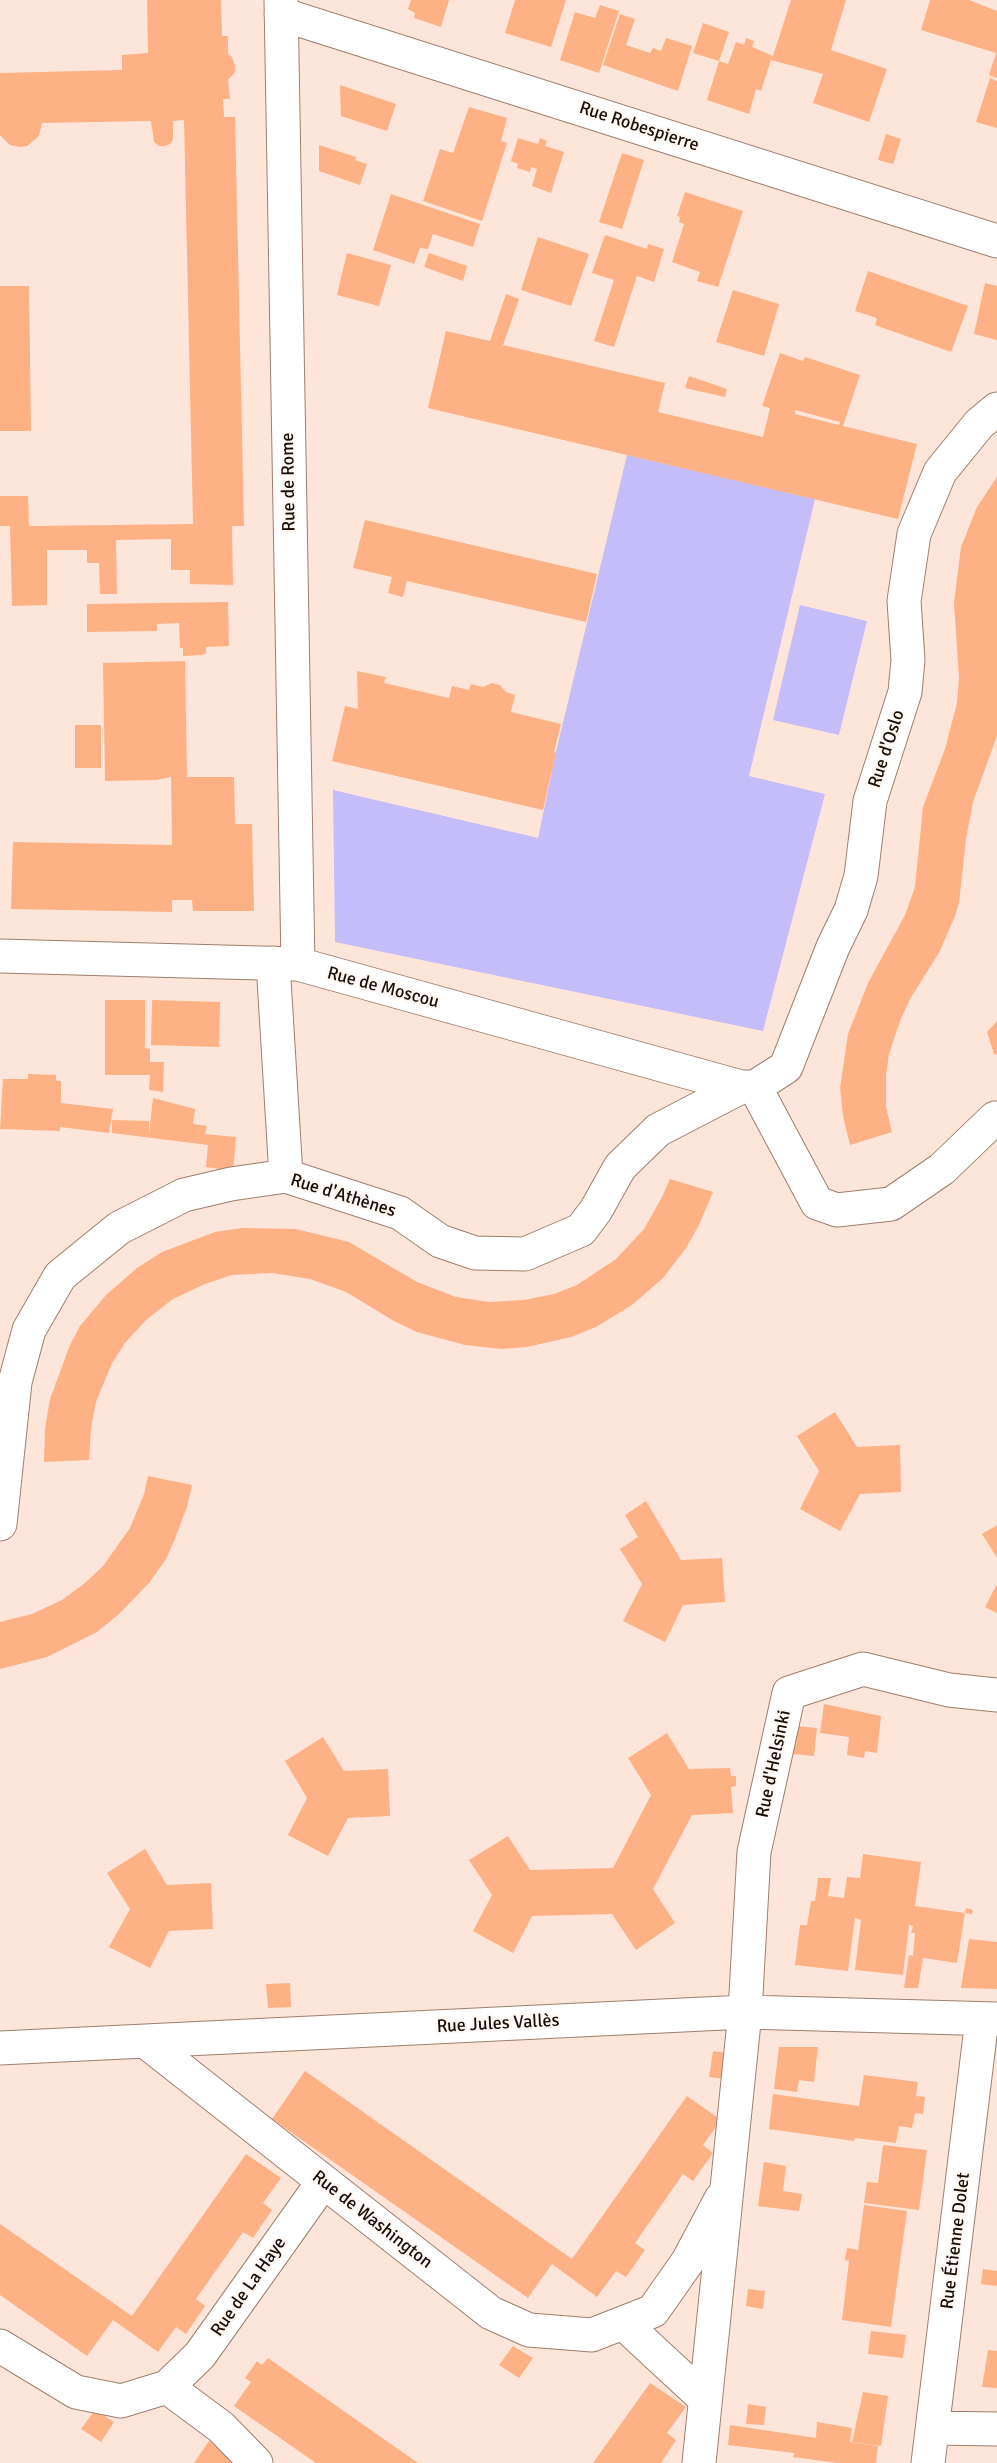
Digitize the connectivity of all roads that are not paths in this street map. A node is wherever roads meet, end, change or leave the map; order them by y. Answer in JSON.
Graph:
{"nodes":[{"id":1,"x":281,"y":7,"type":"edge"},
{"id":2,"x":997,"y":241,"type":"edge"},
{"id":3,"x":997,"y":409,"type":"edge"},
{"id":4,"x":0,"y":956,"type":"edge"},
{"id":5,"x":285,"y":964,"type":"junction"},
{"id":6,"x":748,"y":1087,"type":"junction"},
{"id":7,"x":995,"y":1118,"type":"dead end"},
{"id":8,"x":286,"y":1176,"type":"junction"},
{"id":9,"x":0,"y":1524,"type":"edge"},
{"id":10,"x":997,"y":1695,"type":"edge"},
{"id":11,"x":745,"y":2012,"type":"junction"},
{"id":12,"x":990,"y":2019,"type":"edge"},
{"id":13,"x":145,"y":2041,"type":"junction"},
{"id":14,"x":0,"y":2048,"type":"edge"},
{"id":15,"x":323,"y":2182,"type":"junction"},
{"id":16,"x":729,"y":2183,"type":"junction"},
{"id":17,"x":623,"y":2323,"type":"junction"},
{"id":18,"x":0,"y":2346,"type":"edge"},
{"id":19,"x":167,"y":2387,"type":"junction"},
{"id":20,"x":704,"y":2398,"type":"junction"},
{"id":21,"x":933,"y":2428,"type":"junction"},
{"id":22,"x":997,"y":2429,"type":"edge"},
{"id":23,"x":256,"y":2463,"type":"edge"},
{"id":24,"x":699,"y":2463,"type":"edge"},
{"id":25,"x":928,"y":2463,"type":"edge"}],
"edges":[{"from":1,"to":2,"type":"street","name":"Rue Robespierre"},
{"from":1,"to":5,"type":"street","name":"Rue de Rome"},
{"from":3,"to":6,"type":"street","name":"Rue d'Oslo"},
{"from":4,"to":5,"type":"street","name":"Rue de Moscou"},
{"from":5,"to":6,"type":"street","name":"Rue de Moscou"},
{"from":5,"to":8,"type":"street","name":"Rue de Rome"},
{"from":6,"to":7,"type":"street"},
{"from":6,"to":8,"type":"street","name":"Rue d'Athènes"},
{"from":8,"to":9,"type":"street","name":"Rue d'Athènes"},
{"from":10,"to":11,"type":"street","name":"Rue d'Helsinki"},
{"from":11,"to":12,"type":"street","name":"Rue Jules Vallès"},
{"from":11,"to":13,"type":"street","name":"Rue Jules Vallès"},
{"from":11,"to":16,"type":"street","name":"Rue de Washington"},
{"from":12,"to":21,"type":"street","name":"Rue Étienne Dolet"},
{"from":13,"to":14,"type":"street","name":"Rue Jules Vallès"},
{"from":13,"to":15,"type":"street","name":"Rue de Washington"},
{"from":15,"to":17,"type":"street","name":"Rue de Washington"},
{"from":15,"to":19,"type":"street","name":"Rue de La Haye"},
{"from":16,"to":17,"type":"street","name":"Rue de Washington"},
{"from":16,"to":20,"type":"street","name":"Rue de Washington"},
{"from":17,"to":20,"type":"street"},
{"from":18,"to":19,"type":"street"},
{"from":19,"to":23,"type":"street"},
{"from":20,"to":24,"type":"street","name":"Rue de Washington"},
{"from":21,"to":22,"type":"street"},
{"from":21,"to":25,"type":"street","name":"Rue Étienne Dolet"}]}
